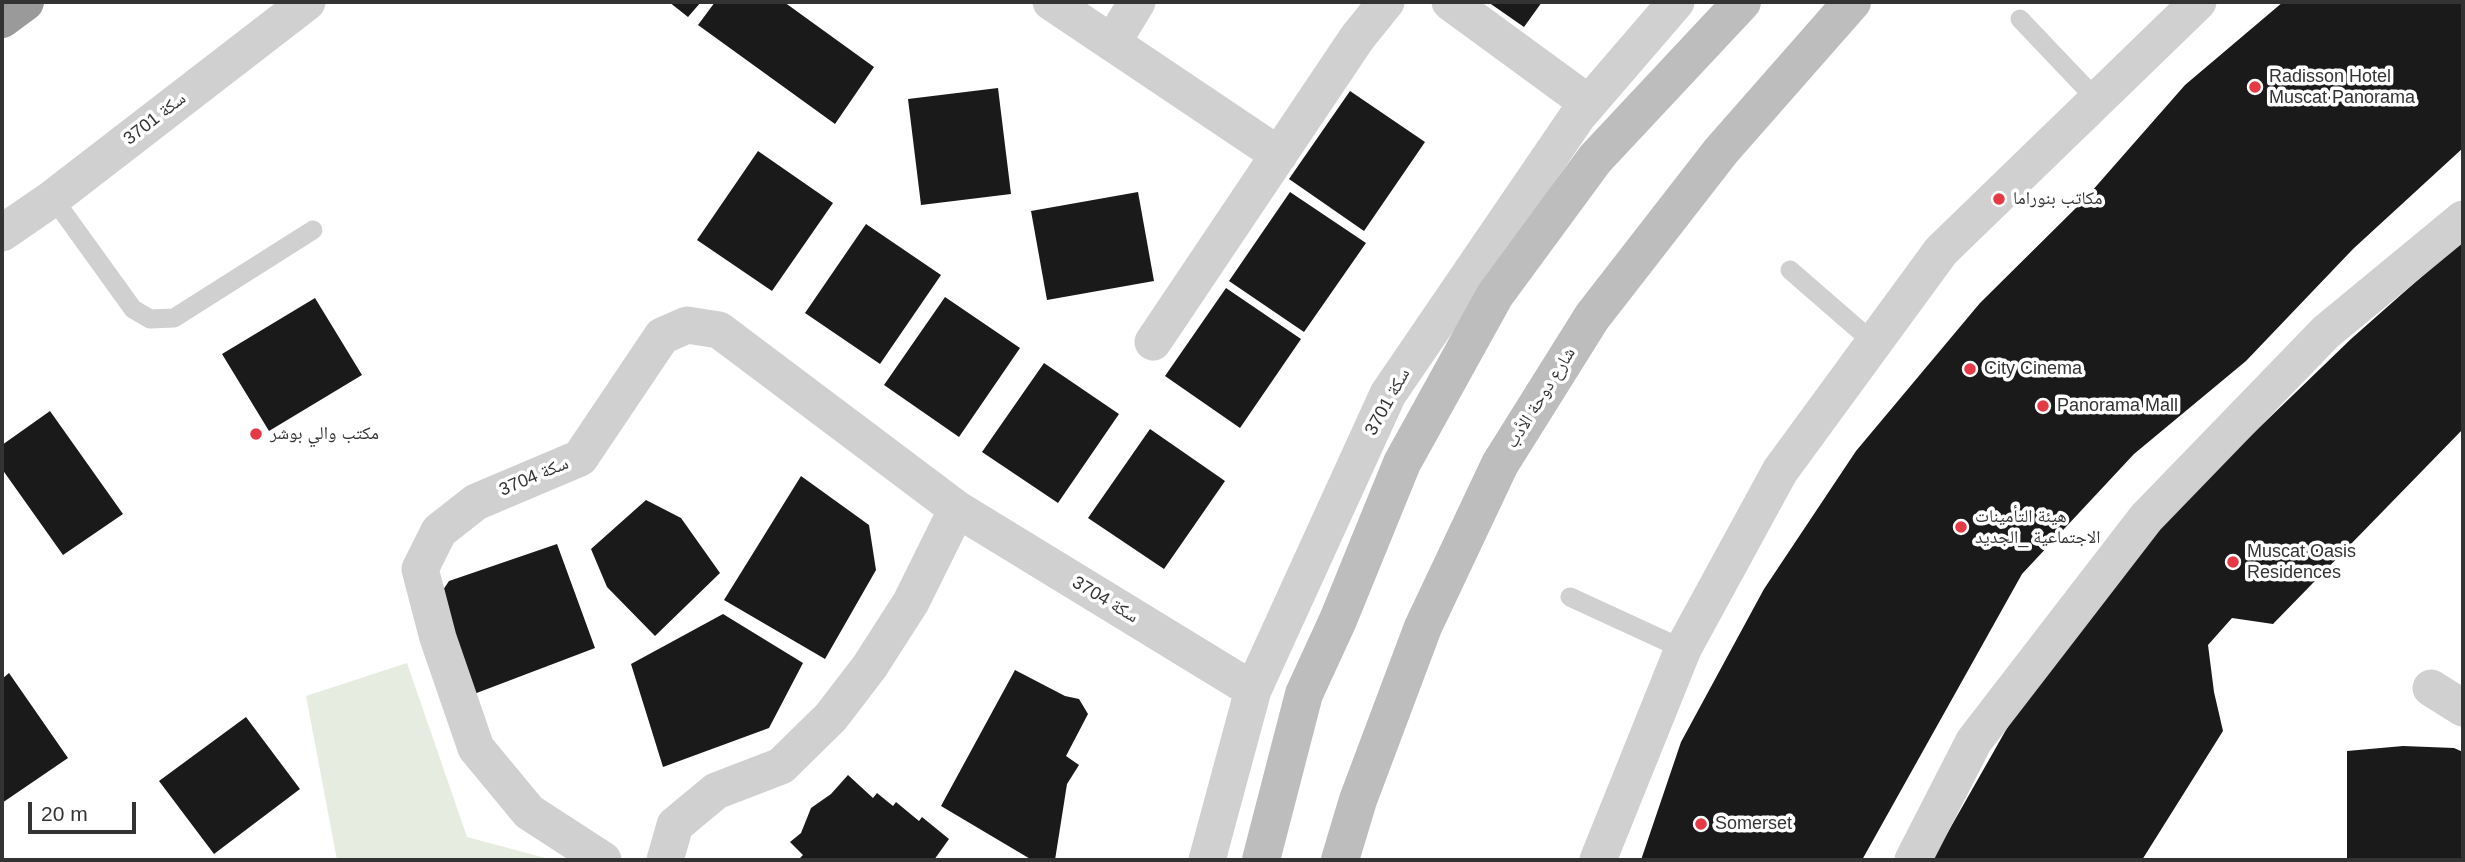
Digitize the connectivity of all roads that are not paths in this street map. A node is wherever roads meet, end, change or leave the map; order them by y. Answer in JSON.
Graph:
{"nodes":[{"id":1,"x":25,"y":2,"type":"edge"},
{"id":2,"x":307,"y":2,"type":"edge"},
{"id":3,"x":1051,"y":2,"type":"edge"},
{"id":4,"x":1137,"y":2,"type":"edge"},
{"id":5,"x":1386,"y":2,"type":"edge"},
{"id":6,"x":1450,"y":2,"type":"edge"},
{"id":7,"x":1676,"y":2,"type":"edge"},
{"id":8,"x":1742,"y":2,"type":"edge"},
{"id":9,"x":1852,"y":2,"type":"edge"},
{"id":10,"x":2198,"y":2,"type":"edge"},
{"id":11,"x":2,"y":19,"type":"edge"},
{"id":12,"x":2020,"y":19,"type":"dead end"},
{"id":13,"x":1112,"y":43,"type":"junction"},
{"id":14,"x":2097,"y":100,"type":"junction"},
{"id":15,"x":1588,"y":103,"type":"junction"},
{"id":16,"x":1279,"y":155,"type":"junction"},
{"id":17,"x":52,"y":198,"type":"junction"},
{"id":18,"x":2463,"y":219,"type":"edge"},
{"id":19,"x":313,"y":230,"type":"dead end"},
{"id":20,"x":2,"y":233,"type":"edge"},
{"id":21,"x":1790,"y":270,"type":"dead end"},
{"id":22,"x":1153,"y":342,"type":"dead end"},
{"id":23,"x":1874,"y":343,"type":"junction"},
{"id":24,"x":957,"y":509,"type":"junction"},
{"id":25,"x":1570,"y":597,"type":"dead end"},
{"id":26,"x":1683,"y":649,"type":"junction"},
{"id":27,"x":2431,"y":688,"type":"dead end"},
{"id":28,"x":1254,"y":690,"type":"junction"},
{"id":29,"x":2463,"y":708,"type":"edge"},
{"id":30,"x":603,"y":860,"type":"edge"},
{"id":31,"x":665,"y":860,"type":"edge"},
{"id":32,"x":1207,"y":860,"type":"edge"},
{"id":33,"x":1261,"y":860,"type":"edge"},
{"id":34,"x":1340,"y":860,"type":"edge"},
{"id":35,"x":1598,"y":860,"type":"edge"},
{"id":36,"x":1913,"y":860,"type":"edge"}],
"edges":[{"from":1,"to":11,"type":"highway"},
{"from":2,"to":17,"type":"street","name":"سكة 3701"},
{"from":3,"to":13,"type":"street"},
{"from":4,"to":13,"type":"street"},
{"from":5,"to":16,"type":"street"},
{"from":6,"to":15,"type":"street"},
{"from":7,"to":15,"type":"street","name":"سكة 3701"},
{"from":8,"to":33,"type":"main road"},
{"from":9,"to":34,"type":"main road","name":"شارع دوحة الأدب"},
{"from":10,"to":14,"type":"street"},
{"from":12,"to":14,"type":"lane"},
{"from":13,"to":16,"type":"street"},
{"from":14,"to":23,"type":"street"},
{"from":15,"to":28,"type":"street","name":"سكة 3701"},
{"from":16,"to":22,"type":"street"},
{"from":17,"to":19,"type":"lane"},
{"from":17,"to":20,"type":"street","name":"سكة 3701"},
{"from":18,"to":36,"type":"street"},
{"from":21,"to":23,"type":"lane"},
{"from":23,"to":26,"type":"street"},
{"from":24,"to":28,"type":"street","name":"سكة 3704"},
{"from":24,"to":30,"type":"street","name":"سكة 3704"},
{"from":24,"to":31,"type":"street"},
{"from":25,"to":26,"type":"lane"},
{"from":26,"to":35,"type":"street"},
{"from":27,"to":29,"type":"street"},
{"from":28,"to":32,"type":"street","name":"سكة 3701"}]}
